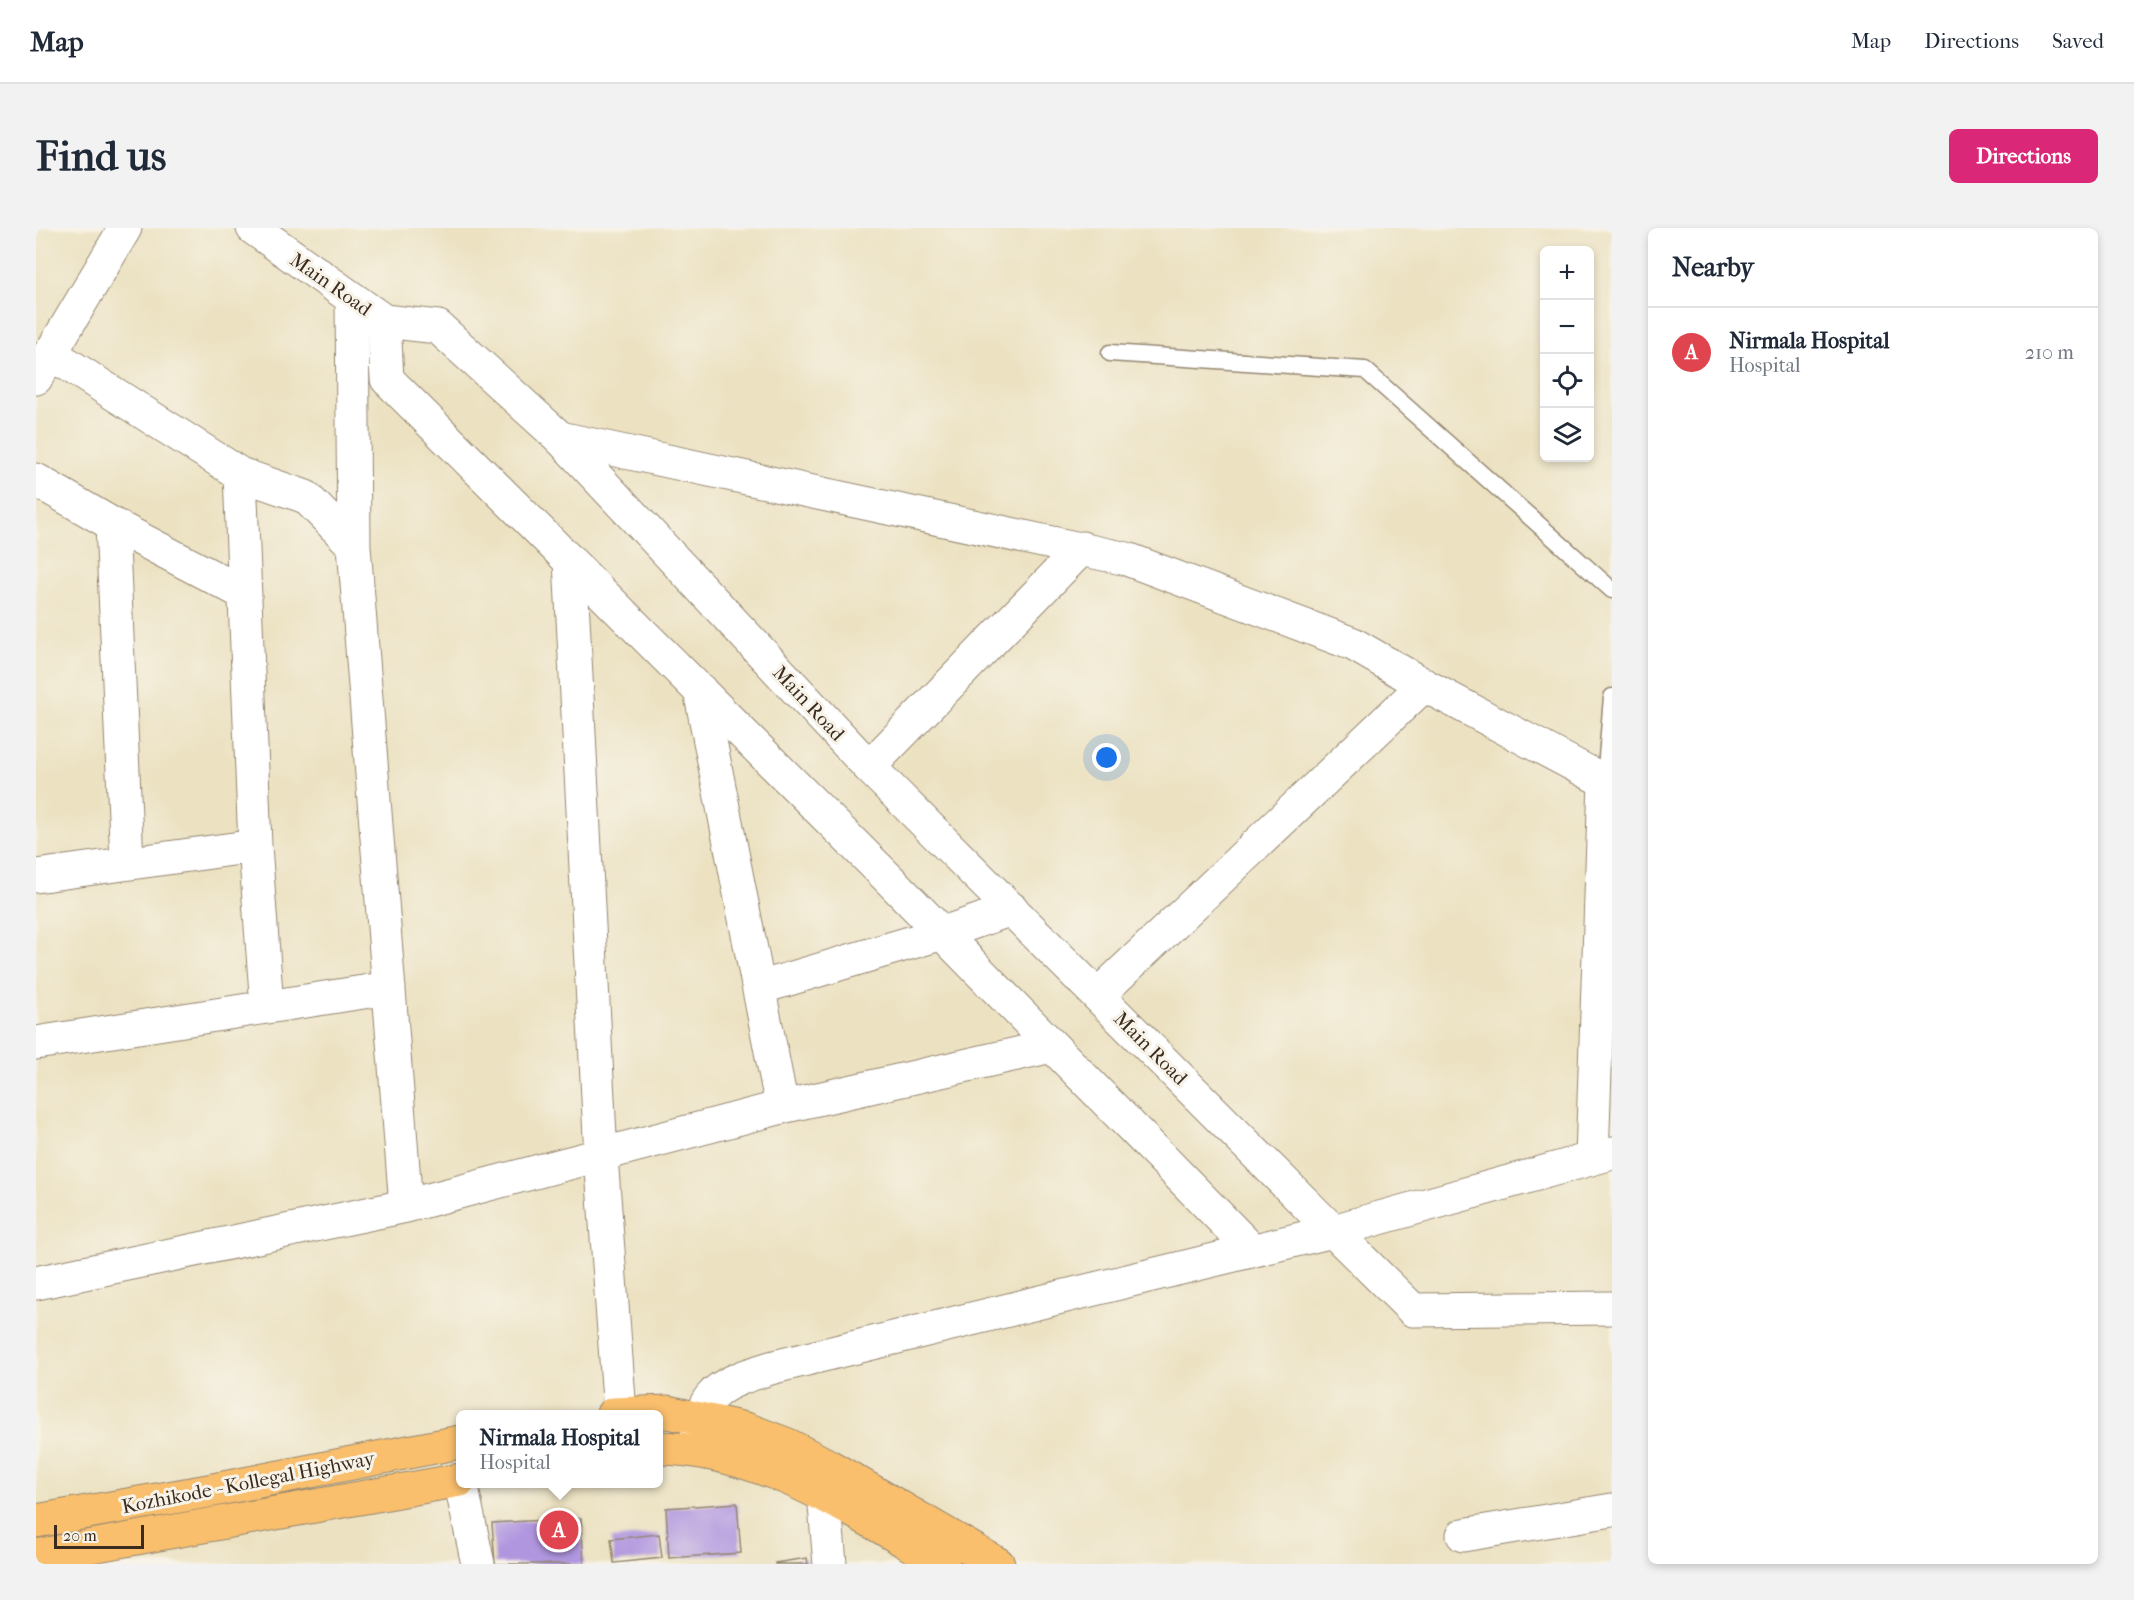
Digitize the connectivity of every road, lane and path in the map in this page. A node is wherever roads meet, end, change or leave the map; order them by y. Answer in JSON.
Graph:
{"nodes":[{"id":1,"x":125,"y":228,"type":"edge"},
{"id":2,"x":253,"y":228,"type":"edge"},
{"id":3,"x":352,"y":300,"type":"junction"},
{"id":4,"x":384,"y":321,"type":"junction"},
{"id":5,"x":1110,"y":353,"type":"dead end"},
{"id":6,"x":43,"y":365,"type":"edge"},
{"id":7,"x":560,"y":438,"type":"junction"},
{"id":8,"x":240,"y":474,"type":"junction"},
{"id":9,"x":36,"y":480,"type":"edge"},
{"id":10,"x":112,"y":524,"type":"junction"},
{"id":11,"x":354,"y":546,"type":"junction"},
{"id":12,"x":1082,"y":548,"type":"junction"},
{"id":13,"x":570,"y":561,"type":"junction"},
{"id":14,"x":1612,"y":590,"type":"edge"},
{"id":15,"x":245,"y":594,"type":"junction"},
{"id":16,"x":1424,"y":685,"type":"junction"},
{"id":17,"x":700,"y":690,"type":"junction"},
{"id":18,"x":1612,"y":697,"type":"edge"},
{"id":19,"x":869,"y":766,"type":"junction"},
{"id":20,"x":1608,"y":783,"type":"edge"},
{"id":21,"x":255,"y":846,"type":"junction"},
{"id":22,"x":126,"y":862,"type":"junction"},
{"id":23,"x":36,"y":876,"type":"edge"},
{"id":24,"x":1012,"y":909,"type":"junction"},
{"id":25,"x":943,"y":933,"type":"junction"},
{"id":26,"x":389,"y":988,"type":"junction"},
{"id":27,"x":759,"y":988,"type":"junction"},
{"id":28,"x":1098,"y":995,"type":"junction"},
{"id":29,"x":267,"y":1007,"type":"junction"},
{"id":30,"x":36,"y":1043,"type":"edge"},
{"id":31,"x":1052,"y":1046,"type":"junction"},
{"id":32,"x":782,"y":1107,"type":"junction"},
{"id":33,"x":601,"y":1155,"type":"junction"},
{"id":34,"x":1602,"y":1155,"type":"edge"},
{"id":35,"x":406,"y":1206,"type":"junction"},
{"id":36,"x":1332,"y":1231,"type":"junction"},
{"id":37,"x":1252,"y":1250,"type":"junction"},
{"id":38,"x":36,"y":1283,"type":"edge"},
{"id":39,"x":1612,"y":1308,"type":"edge"},
{"id":40,"x":616,"y":1410,"type":"edge"},
{"id":41,"x":663,"y":1412,"type":"edge"},
{"id":42,"x":701,"y":1419,"type":"junction"},
{"id":43,"x":456,"y":1443,"type":"edge"},
{"id":44,"x":663,"y":1449,"type":"edge"},
{"id":45,"x":694,"y":1452,"type":"junction"},
{"id":46,"x":825,"y":1480,"type":"junction"},
{"id":47,"x":456,"y":1482,"type":"edge"},
{"id":48,"x":461,"y":1488,"type":"edge"},
{"id":49,"x":1612,"y":1510,"type":"edge"},
{"id":50,"x":36,"y":1521,"type":"edge"},
{"id":51,"x":1463,"y":1535,"type":"dead end"},
{"id":52,"x":36,"y":1556,"type":"edge"},
{"id":53,"x":477,"y":1564,"type":"edge"},
{"id":54,"x":830,"y":1564,"type":"edge"},
{"id":55,"x":942,"y":1564,"type":"edge"},
{"id":56,"x":998,"y":1564,"type":"edge"}],
"edges":[{"from":1,"to":6,"type":"street"},
{"from":2,"to":3,"type":"street","name":"Main Road"},
{"from":3,"to":4,"type":"street","name":"Main Road"},
{"from":3,"to":11,"type":"street"},
{"from":4,"to":7,"type":"street","name":"Main Road"},
{"from":4,"to":13,"type":"street"},
{"from":5,"to":14,"type":"lane"},
{"from":6,"to":8,"type":"street"},
{"from":7,"to":12,"type":"street"},
{"from":7,"to":19,"type":"street","name":"Main Road"},
{"from":8,"to":11,"type":"street"},
{"from":8,"to":15,"type":"street"},
{"from":9,"to":10,"type":"street"},
{"from":10,"to":15,"type":"street"},
{"from":10,"to":22,"type":"street"},
{"from":11,"to":26,"type":"street"},
{"from":12,"to":16,"type":"street"},
{"from":12,"to":19,"type":"street"},
{"from":13,"to":17,"type":"street"},
{"from":13,"to":33,"type":"street"},
{"from":15,"to":21,"type":"street"},
{"from":16,"to":20,"type":"street"},
{"from":16,"to":28,"type":"street"},
{"from":17,"to":25,"type":"street"},
{"from":17,"to":27,"type":"street"},
{"from":18,"to":20,"type":"lane"},
{"from":19,"to":24,"type":"street","name":"Main Road"},
{"from":20,"to":34,"type":"street"},
{"from":21,"to":22,"type":"street"},
{"from":21,"to":29,"type":"street"},
{"from":22,"to":23,"type":"street"},
{"from":24,"to":25,"type":"street"},
{"from":24,"to":28,"type":"street","name":"Main Road"},
{"from":25,"to":27,"type":"street"},
{"from":25,"to":31,"type":"street"},
{"from":26,"to":29,"type":"street"},
{"from":26,"to":35,"type":"street"},
{"from":27,"to":32,"type":"street"},
{"from":28,"to":36,"type":"street","name":"Main Road"},
{"from":29,"to":30,"type":"street"},
{"from":31,"to":32,"type":"street"},
{"from":31,"to":37,"type":"street"},
{"from":32,"to":33,"type":"street"},
{"from":33,"to":35,"type":"street"},
{"from":33,"to":40,"type":"street"},
{"from":34,"to":36,"type":"street"},
{"from":35,"to":38,"type":"street"},
{"from":36,"to":37,"type":"street"},
{"from":36,"to":39,"type":"street","name":"Main Road"},
{"from":37,"to":42,"type":"street"},
{"from":41,"to":42,"type":"main road"},
{"from":42,"to":45,"type":"street"},
{"from":42,"to":46,"type":"main road"},
{"from":43,"to":50,"type":"main road","name":"Kozhikode - Kollegal Highway"},
{"from":44,"to":45,"type":"main road"},
{"from":45,"to":46,"type":"main road"},
{"from":46,"to":54,"type":"street"},
{"from":46,"to":55,"type":"main road"},
{"from":46,"to":56,"type":"main road"},
{"from":47,"to":52,"type":"main road","name":"Kozhikode - Kollegal Highway"},
{"from":48,"to":53,"type":"street"},
{"from":49,"to":51,"type":"street"}]}
